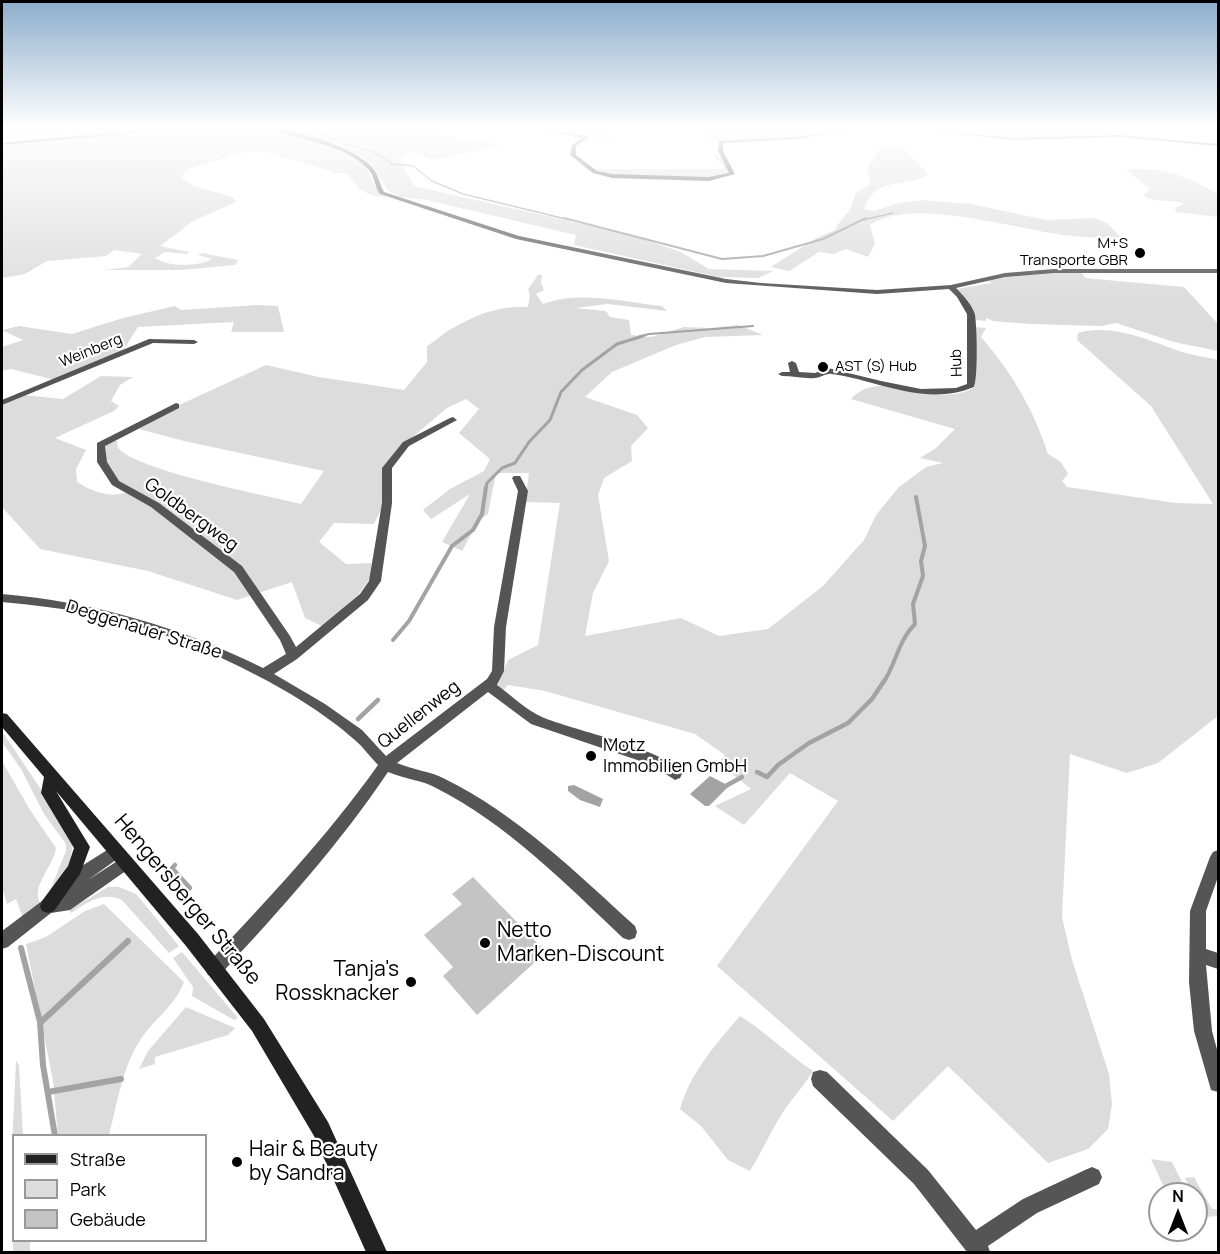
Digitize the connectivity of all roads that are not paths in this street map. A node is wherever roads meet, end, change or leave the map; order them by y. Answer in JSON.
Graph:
{"nodes":[{"id":1,"x":378,"y":187,"type":"edge"},
{"id":2,"x":1218,"y":271,"type":"edge"},
{"id":3,"x":951,"y":287,"type":"junction"},
{"id":4,"x":194,"y":342,"type":"dead end"},
{"id":5,"x":792,"y":363,"type":"dead end"},
{"id":6,"x":782,"y":374,"type":"dead end"},
{"id":7,"x":795,"y":374,"type":"junction"},
{"id":8,"x":2,"y":403,"type":"edge"},
{"id":9,"x":176,"y":406,"type":"dead end"},
{"id":10,"x":453,"y":420,"type":"dead end"},
{"id":11,"x":517,"y":478,"type":"dead end"},
{"id":12,"x":2,"y":598,"type":"edge"},
{"id":13,"x":293,"y":656,"type":"junction"},
{"id":14,"x":264,"y":674,"type":"junction"},
{"id":15,"x":488,"y":685,"type":"junction"},
{"id":16,"x":2,"y":718,"type":"edge"},
{"id":17,"x":386,"y":764,"type":"junction"},
{"id":18,"x":675,"y":774,"type":"dead end"},
{"id":19,"x":51,"y":775,"type":"junction"},
{"id":20,"x":120,"y":857,"type":"junction"},
{"id":21,"x":1218,"y":857,"type":"edge"},
{"id":22,"x":48,"y":906,"type":"junction"},
{"id":23,"x":629,"y":932,"type":"dead end"},
{"id":24,"x":2,"y":941,"type":"edge"},
{"id":25,"x":1199,"y":954,"type":"junction"},
{"id":26,"x":1218,"y":961,"type":"edge"},
{"id":27,"x":214,"y":969,"type":"junction"},
{"id":28,"x":819,"y":1079,"type":"dead end"},
{"id":29,"x":1218,"y":1083,"type":"edge"},
{"id":30,"x":1092,"y":1177,"type":"dead end"},
{"id":31,"x":977,"y":1248,"type":"edge"},
{"id":32,"x":375,"y":1251,"type":"edge"}],
"edges":[{"from":1,"to":3,"type":"street"},
{"from":2,"to":3,"type":"street"},
{"from":3,"to":7,"type":"street","name":"Hub"},
{"from":4,"to":8,"type":"street","name":"Weinberg"},
{"from":5,"to":7,"type":"street"},
{"from":6,"to":7,"type":"street"},
{"from":9,"to":13,"type":"street","name":"Goldbergweg"},
{"from":10,"to":13,"type":"street"},
{"from":11,"to":15,"type":"street","name":"Quellenweg"},
{"from":12,"to":14,"type":"street","name":"Deggenauer Straße"},
{"from":13,"to":14,"type":"street"},
{"from":14,"to":17,"type":"street","name":"Deggenauer Straße"},
{"from":15,"to":17,"type":"street","name":"Quellenweg"},
{"from":15,"to":18,"type":"street"},
{"from":16,"to":19,"type":"main road","name":"Hengersberger Straße"},
{"from":17,"to":23,"type":"street","name":"Deggenauer Straße"},
{"from":17,"to":27,"type":"street","name":"Quellenweg"},
{"from":19,"to":20,"type":"main road","name":"Hengersberger Straße"},
{"from":19,"to":22,"type":"main road"},
{"from":20,"to":22,"type":"street"},
{"from":20,"to":27,"type":"main road","name":"Hengersberger Straße"},
{"from":21,"to":25,"type":"street"},
{"from":22,"to":24,"type":"street"},
{"from":25,"to":26,"type":"street"},
{"from":25,"to":29,"type":"street"},
{"from":27,"to":32,"type":"main road","name":"Hengersberger Straße"},
{"from":28,"to":31,"type":"street"},
{"from":30,"to":31,"type":"street"}]}
